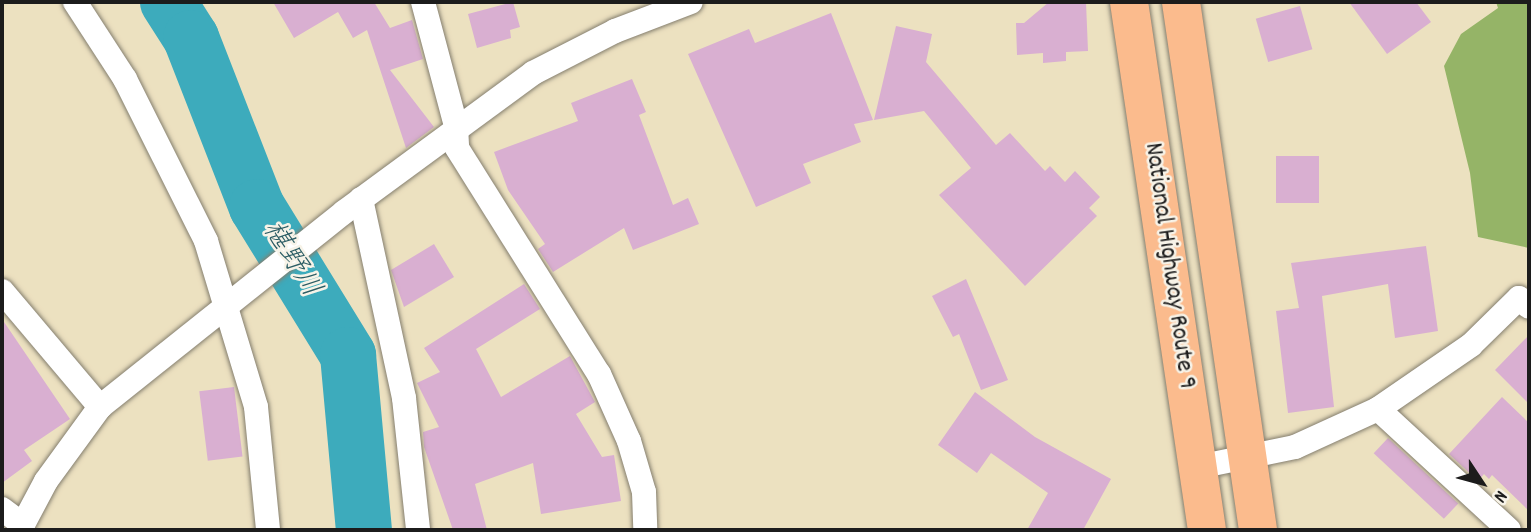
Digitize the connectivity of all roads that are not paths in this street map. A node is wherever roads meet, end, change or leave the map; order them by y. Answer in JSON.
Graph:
{"nodes":[{"id":1,"x":75,"y":2,"type":"edge"},
{"id":2,"x":423,"y":2,"type":"edge"},
{"id":3,"x":691,"y":2,"type":"edge"},
{"id":4,"x":1129,"y":2,"type":"edge"},
{"id":5,"x":1181,"y":2,"type":"edge"},
{"id":6,"x":456,"y":126,"type":"junction"},
{"id":7,"x":352,"y":206,"type":"junction"},
{"id":8,"x":2,"y":291,"type":"edge"},
{"id":9,"x":230,"y":305,"type":"junction"},
{"id":10,"x":1529,"y":307,"type":"edge"},
{"id":11,"x":100,"y":407,"type":"junction"},
{"id":12,"x":1378,"y":409,"type":"junction"},
{"id":13,"x":1247,"y":455,"type":"junction"},
{"id":14,"x":1198,"y":467,"type":"junction"},
{"id":15,"x":2,"y":509,"type":"edge"},
{"id":16,"x":21,"y":528,"type":"edge"},
{"id":17,"x":268,"y":530,"type":"edge"},
{"id":18,"x":418,"y":530,"type":"edge"},
{"id":19,"x":645,"y":530,"type":"edge"},
{"id":20,"x":1207,"y":530,"type":"edge"},
{"id":21,"x":1258,"y":530,"type":"edge"},
{"id":22,"x":1509,"y":530,"type":"edge"}],
"edges":[{"from":1,"to":9,"type":"street"},
{"from":2,"to":6,"type":"street"},
{"from":3,"to":6,"type":"street"},
{"from":4,"to":14,"type":"highway","name":"National Highway Route 9"},
{"from":5,"to":13,"type":"highway","name":"National Highway Route 9"},
{"from":6,"to":7,"type":"street"},
{"from":6,"to":19,"type":"street"},
{"from":7,"to":9,"type":"street"},
{"from":7,"to":18,"type":"street"},
{"from":8,"to":11,"type":"street"},
{"from":9,"to":11,"type":"street"},
{"from":9,"to":17,"type":"street"},
{"from":10,"to":12,"type":"street"},
{"from":11,"to":16,"type":"street"},
{"from":12,"to":13,"type":"street"},
{"from":12,"to":22,"type":"street"},
{"from":13,"to":14,"type":"street"},
{"from":13,"to":21,"type":"highway","name":"National Highway Route 9"},
{"from":14,"to":20,"type":"highway","name":"National Highway Route 9"},
{"from":15,"to":16,"type":"street"}]}
